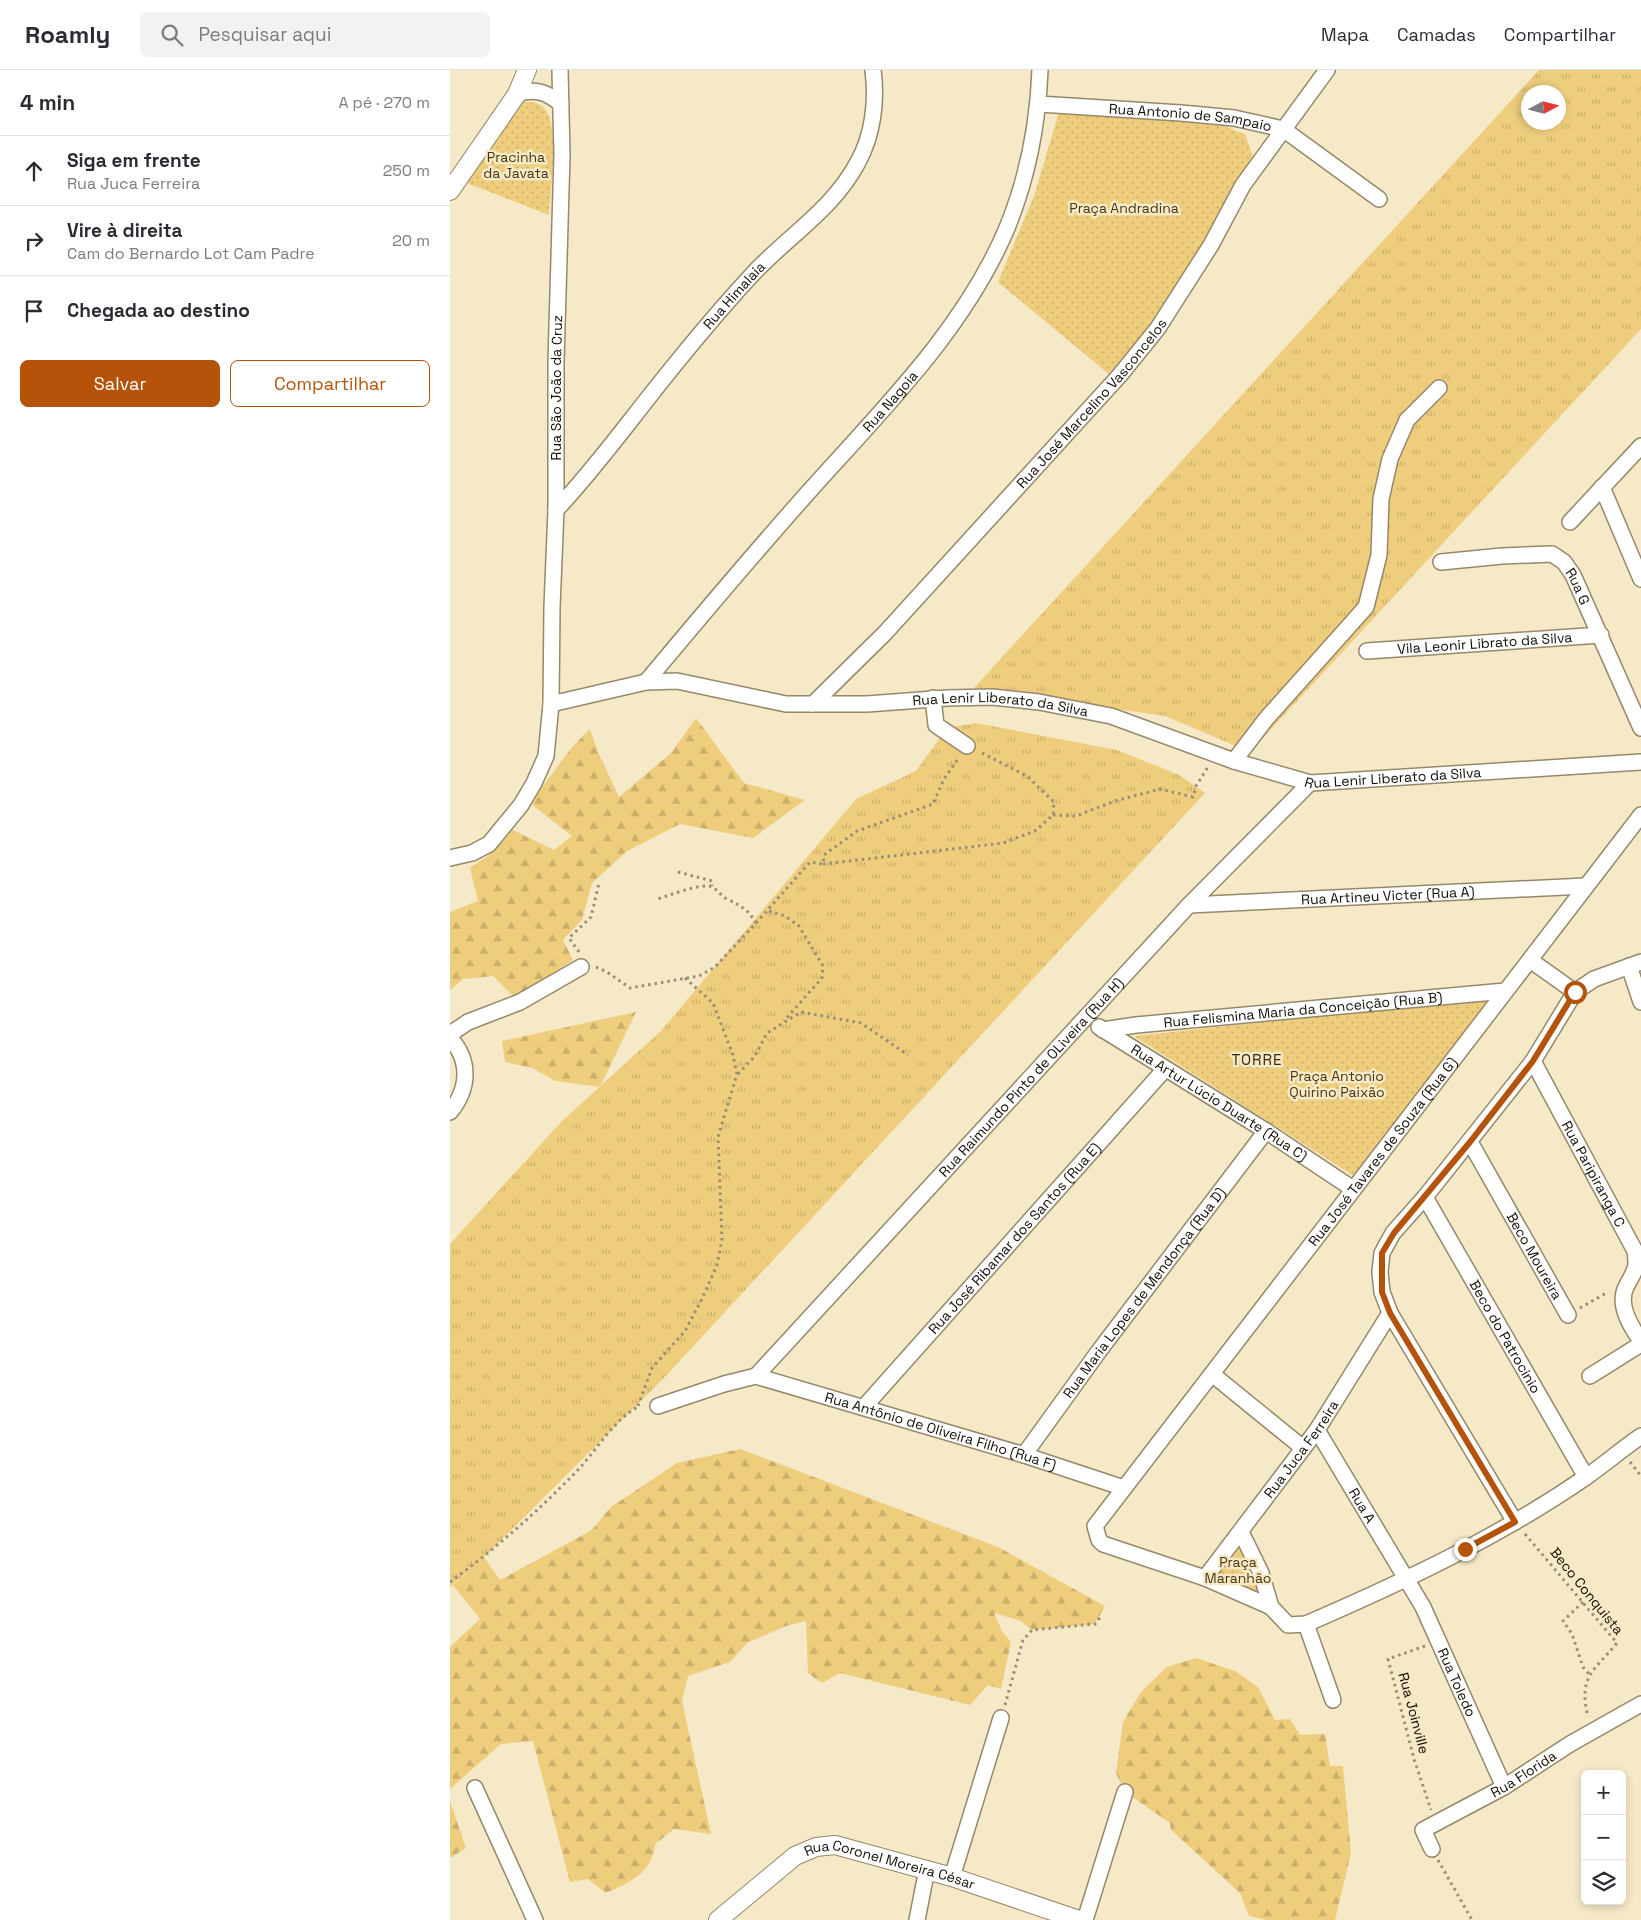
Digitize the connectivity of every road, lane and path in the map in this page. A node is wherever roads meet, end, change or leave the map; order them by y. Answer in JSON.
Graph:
{"nodes":[{"id":1,"x":527,"y":70,"type":"edge"},
{"id":2,"x":560,"y":70,"type":"edge"},
{"id":3,"x":873,"y":70,"type":"edge"},
{"id":4,"x":1040,"y":70,"type":"edge"},
{"id":5,"x":1327,"y":70,"type":"edge"},
{"id":6,"x":516,"y":94,"type":"junction"},
{"id":7,"x":561,"y":104,"type":"junction"},
{"id":8,"x":1038,"y":104,"type":"junction"},
{"id":9,"x":1283,"y":129,"type":"junction"},
{"id":10,"x":450,"y":191,"type":"edge"},
{"id":11,"x":1379,"y":199,"type":"dead end"},
{"id":12,"x":1439,"y":388,"type":"dead end"},
{"id":13,"x":1641,"y":446,"type":"edge"},
{"id":14,"x":1602,"y":487,"type":"junction"},
{"id":15,"x":556,"y":510,"type":"junction"},
{"id":16,"x":1570,"y":522,"type":"dead end"},
{"id":17,"x":1441,"y":562,"type":"dead end"},
{"id":18,"x":1641,"y":579,"type":"edge"},
{"id":19,"x":1601,"y":635,"type":"junction"},
{"id":20,"x":1367,"y":651,"type":"dead end"},
{"id":21,"x":646,"y":682,"type":"junction"},
{"id":22,"x":933,"y":698,"type":"junction"},
{"id":23,"x":551,"y":704,"type":"junction"},
{"id":24,"x":813,"y":704,"type":"junction"},
{"id":25,"x":1641,"y":728,"type":"edge"},
{"id":26,"x":965,"y":745,"type":"junction"},
{"id":27,"x":1216,"y":754,"type":"junction"},
{"id":28,"x":1234,"y":761,"type":"junction"},
{"id":29,"x":1641,"y":762,"type":"edge"},
{"id":30,"x":1310,"y":783,"type":"junction"},
{"id":31,"x":1053,"y":815,"type":"junction"},
{"id":32,"x":1641,"y":815,"type":"edge"},
{"id":33,"x":450,"y":858,"type":"edge"},
{"id":34,"x":823,"y":864,"type":"junction"},
{"id":35,"x":678,"y":872,"type":"dead end"},
{"id":36,"x":599,"y":883,"type":"dead end"},
{"id":37,"x":712,"y":886,"type":"junction"},
{"id":38,"x":1585,"y":886,"type":"junction"},
{"id":39,"x":657,"y":899,"type":"dead end"},
{"id":40,"x":1189,"y":905,"type":"junction"},
{"id":41,"x":769,"y":911,"type":"junction"},
{"id":42,"x":756,"y":923,"type":"junction"},
{"id":43,"x":1530,"y":960,"type":"junction"},
{"id":44,"x":1635,"y":964,"type":"edge"},
{"id":45,"x":584,"y":965,"type":"junction"},
{"id":46,"x":685,"y":978,"type":"junction"},
{"id":47,"x":1505,"y":991,"type":"junction"},
{"id":48,"x":1575,"y":992,"type":"junction"},
{"id":49,"x":1641,"y":1002,"type":"edge"},
{"id":50,"x":1085,"y":1018,"type":"junction"},
{"id":51,"x":780,"y":1025,"type":"junction"},
{"id":52,"x":1103,"y":1030,"type":"junction"},
{"id":53,"x":450,"y":1036,"type":"edge"},
{"id":54,"x":908,"y":1055,"type":"dead end"},
{"id":55,"x":1533,"y":1061,"type":"junction"},
{"id":56,"x":1166,"y":1069,"type":"junction"},
{"id":57,"x":737,"y":1074,"type":"junction"},
{"id":58,"x":450,"y":1112,"type":"edge"},
{"id":59,"x":1266,"y":1131,"type":"junction"},
{"id":60,"x":1470,"y":1142,"type":"junction"},
{"id":61,"x":1353,"y":1189,"type":"junction"},
{"id":62,"x":1425,"y":1197,"type":"junction"},
{"id":63,"x":1625,"y":1288,"type":"junction"},
{"id":64,"x":1390,"y":1313,"type":"junction"},
{"id":65,"x":1568,"y":1315,"type":"joint"},
{"id":66,"x":1641,"y":1343,"type":"edge"},
{"id":67,"x":1212,"y":1374,"type":"junction"},
{"id":68,"x":756,"y":1376,"type":"junction"},
{"id":69,"x":1590,"y":1376,"type":"dead end"},
{"id":70,"x":638,"y":1406,"type":"junction"},
{"id":71,"x":658,"y":1406,"type":"joint"},
{"id":72,"x":864,"y":1407,"type":"junction"},
{"id":73,"x":1317,"y":1430,"type":"junction"},
{"id":74,"x":1641,"y":1436,"type":"edge"},
{"id":75,"x":1303,"y":1448,"type":"junction"},
{"id":76,"x":1024,"y":1455,"type":"junction"},
{"id":77,"x":1586,"y":1477,"type":"junction"},
{"id":78,"x":1124,"y":1488,"type":"junction"},
{"id":79,"x":1515,"y":1522,"type":"junction"},
{"id":80,"x":1241,"y":1532,"type":"junction"},
{"id":81,"x":1205,"y":1578,"type":"junction"},
{"id":82,"x":1408,"y":1580,"type":"junction"},
{"id":83,"x":450,"y":1582,"type":"edge"},
{"id":84,"x":1583,"y":1602,"type":"junction"},
{"id":85,"x":1276,"y":1613,"type":"junction"},
{"id":86,"x":1102,"y":1615,"type":"dead end"},
{"id":87,"x":1306,"y":1624,"type":"junction"},
{"id":88,"x":1440,"y":1641,"type":"junction"},
{"id":89,"x":1588,"y":1674,"type":"junction"},
{"id":90,"x":1333,"y":1700,"type":"dead end"},
{"id":91,"x":1641,"y":1704,"type":"edge"},
{"id":92,"x":1001,"y":1718,"type":"joint"},
{"id":93,"x":1596,"y":1730,"type":"junction"},
{"id":94,"x":1504,"y":1787,"type":"junction"},
{"id":95,"x":475,"y":1788,"type":"dead end"},
{"id":96,"x":1125,"y":1792,"type":"dead end"},
{"id":97,"x":1436,"y":1825,"type":"junction"},
{"id":98,"x":1432,"y":1849,"type":"joint"},
{"id":99,"x":927,"y":1869,"type":"junction"},
{"id":100,"x":952,"y":1877,"type":"junction"},
{"id":101,"x":535,"y":1920,"type":"edge"},
{"id":102,"x":718,"y":1920,"type":"edge"},
{"id":103,"x":917,"y":1920,"type":"edge"},
{"id":104,"x":1079,"y":1920,"type":"edge"},
{"id":105,"x":1085,"y":1920,"type":"edge"},
{"id":106,"x":1472,"y":1920,"type":"edge"}],
"edges":[{"from":1,"to":6,"type":"street"},
{"from":2,"to":7,"type":"street","name":"Rua São João da Cruz"},
{"from":3,"to":15,"type":"street","name":"Rua Himalaia"},
{"from":4,"to":8,"type":"street","name":"Rua Nagoia"},
{"from":5,"to":9,"type":"street","name":"Rua José Marcelino Vasconcelos"},
{"from":6,"to":7,"type":"street"},
{"from":6,"to":10,"type":"street"},
{"from":7,"to":15,"type":"street","name":"Rua São João da Cruz"},
{"from":8,"to":9,"type":"street","name":"Rua Antonio de Sampaio"},
{"from":8,"to":21,"type":"street","name":"Rua Nagoia"},
{"from":9,"to":11,"type":"street","name":"Rua Antonio de Sampaio"},
{"from":9,"to":24,"type":"street","name":"Rua José Marcelino Vasconcelos"},
{"from":12,"to":28,"type":"street"},
{"from":13,"to":14,"type":"street"},
{"from":14,"to":16,"type":"street"},
{"from":14,"to":18,"type":"street"},
{"from":15,"to":23,"type":"street","name":"Rua São João da Cruz"},
{"from":17,"to":19,"type":"street","name":"Rua G"},
{"from":19,"to":20,"type":"street","name":"Vila Leonir Librato da Silva"},
{"from":19,"to":25,"type":"street","name":"Rua G"},
{"from":21,"to":23,"type":"street","name":"Rua Lenir Liberato da Silva"},
{"from":21,"to":24,"type":"street","name":"Rua Lenir Liberato da Silva"},
{"from":22,"to":24,"type":"street","name":"Rua Lenir Liberato da Silva"},
{"from":22,"to":26,"type":"street"},
{"from":22,"to":27,"type":"street","name":"Rua Lenir Liberato da Silva"},
{"from":23,"to":33,"type":"street"},
{"from":26,"to":31,"type":"path"},
{"from":26,"to":34,"type":"path"},
{"from":27,"to":28,"type":"street","name":"Rua Lenir Liberato da Silva"},
{"from":27,"to":31,"type":"path"},
{"from":28,"to":30,"type":"street","name":"Rua Lenir Liberato da Silva"},
{"from":29,"to":30,"type":"street","name":"Rua Lenir Liberato da Silva"},
{"from":30,"to":40,"type":"street","name":"Rua Raimundo Pinto de OLiveira (Rua H)"},
{"from":31,"to":34,"type":"path"},
{"from":32,"to":38,"type":"street","name":"Rua José Tavares de Souza (Rua G)"},
{"from":34,"to":41,"type":"path"},
{"from":35,"to":37,"type":"path"},
{"from":36,"to":45,"type":"path"},
{"from":37,"to":39,"type":"path"},
{"from":37,"to":42,"type":"path"},
{"from":38,"to":40,"type":"street","name":"Rua Artineu Victer (Rua A)"},
{"from":38,"to":43,"type":"street","name":"Rua José Tavares de Souza (Rua G)"},
{"from":40,"to":50,"type":"street","name":"Rua Raimundo Pinto de OLiveira (Rua H)"},
{"from":41,"to":42,"type":"path"},
{"from":41,"to":51,"type":"path"},
{"from":42,"to":46,"type":"path"},
{"from":43,"to":47,"type":"street","name":"Rua José Tavares de Souza (Rua G)"},
{"from":43,"to":48,"type":"street"},
{"from":44,"to":48,"type":"street"},
{"from":44,"to":49,"type":"street"},
{"from":45,"to":46,"type":"path"},
{"from":45,"to":53,"type":"street"},
{"from":46,"to":57,"type":"path"},
{"from":47,"to":52,"type":"street","name":"Rua Felismina Maria da Conceição (Rua B)"},
{"from":47,"to":61,"type":"street","name":"Rua José Tavares de Souza (Rua G)"},
{"from":48,"to":55,"type":"street"},
{"from":50,"to":52,"type":"street","name":"Rua Artur Lúcio Duarte (Rua C)"},
{"from":50,"to":68,"type":"street","name":"Rua Raimundo Pinto de OLiveira (Rua H)"},
{"from":51,"to":54,"type":"path"},
{"from":51,"to":57,"type":"path"},
{"from":52,"to":56,"type":"street","name":"Rua Artur Lúcio Duarte (Rua C)"},
{"from":53,"to":58,"type":"street"},
{"from":55,"to":60,"type":"street"},
{"from":55,"to":63,"type":"street","name":"Rua Paripiranga C"},
{"from":56,"to":59,"type":"street","name":"Rua Artur Lúcio Duarte (Rua C)"},
{"from":56,"to":72,"type":"street","name":"Rua José Ribamar dos Santos (Rua E)"},
{"from":57,"to":70,"type":"path"},
{"from":59,"to":61,"type":"street","name":"Rua Artur Lúcio Duarte (Rua C)"},
{"from":59,"to":76,"type":"street","name":"Rua Maria Lopes de Mendonça (Rua D)"},
{"from":60,"to":62,"type":"street"},
{"from":60,"to":65,"type":"street","name":"Beco Moureira"},
{"from":61,"to":67,"type":"street","name":"Rua José Tavares de Souza (Rua G)"},
{"from":62,"to":64,"type":"street"},
{"from":62,"to":77,"type":"street","name":"Beco do Patrocinio"},
{"from":63,"to":65,"type":"path","name":"Beco Moureira"},
{"from":63,"to":66,"type":"street","name":"Rua Paripiranga C"},
{"from":64,"to":73,"type":"street","name":"Rua Juca Ferreira"},
{"from":64,"to":79,"type":"street"},
{"from":66,"to":69,"type":"street"},
{"from":67,"to":75,"type":"street"},
{"from":67,"to":78,"type":"street","name":"Rua José Tavares de Souza (Rua G)"},
{"from":68,"to":71,"type":"street"},
{"from":68,"to":72,"type":"street","name":"Rua Antônio de Oliveira Filho (Rua F)"},
{"from":70,"to":71,"type":"path"},
{"from":70,"to":83,"type":"path"},
{"from":72,"to":76,"type":"street","name":"Rua Antônio de Oliveira Filho (Rua F)"},
{"from":73,"to":75,"type":"street","name":"Rua Juca Ferreira"},
{"from":73,"to":82,"type":"street","name":"Rua A"},
{"from":74,"to":77,"type":"street"},
{"from":75,"to":80,"type":"street","name":"Rua Juca Ferreira"},
{"from":76,"to":78,"type":"street","name":"Rua Antônio de Oliveira Filho (Rua F)"},
{"from":77,"to":79,"type":"street"},
{"from":78,"to":81,"type":"street","name":"Rua José Tavares de Souza (Rua G)"},
{"from":79,"to":82,"type":"street"},
{"from":79,"to":84,"type":"path","name":"Beco Conquista"},
{"from":80,"to":81,"type":"street","name":"Rua Juca Ferreira"},
{"from":80,"to":85,"type":"street"},
{"from":81,"to":85,"type":"street"},
{"from":82,"to":87,"type":"street"},
{"from":82,"to":88,"type":"street","name":"Rua Toledo"},
{"from":84,"to":89,"type":"path"},
{"from":84,"to":89,"type":"path","name":"Beco Conquista"},
{"from":85,"to":87,"type":"street"},
{"from":86,"to":92,"type":"path"},
{"from":87,"to":90,"type":"street"},
{"from":88,"to":94,"type":"street","name":"Rua Toledo"},
{"from":88,"to":97,"type":"path","name":"Rua Joinville"},
{"from":89,"to":93,"type":"path"},
{"from":91,"to":93,"type":"street","name":"Rua Florida"},
{"from":92,"to":100,"type":"street"},
{"from":93,"to":94,"type":"street","name":"Rua Florida"},
{"from":94,"to":97,"type":"street","name":"Rua Florida"},
{"from":95,"to":101,"type":"street"},
{"from":96,"to":105,"type":"street"},
{"from":97,"to":98,"type":"street"},
{"from":98,"to":106,"type":"path"},
{"from":99,"to":100,"type":"street","name":"Rua Coronel Moreira César"},
{"from":99,"to":102,"type":"street","name":"Rua Coronel Moreira César"},
{"from":99,"to":103,"type":"street"},
{"from":100,"to":104,"type":"street","name":"Rua Coronel Moreira César"}]}
